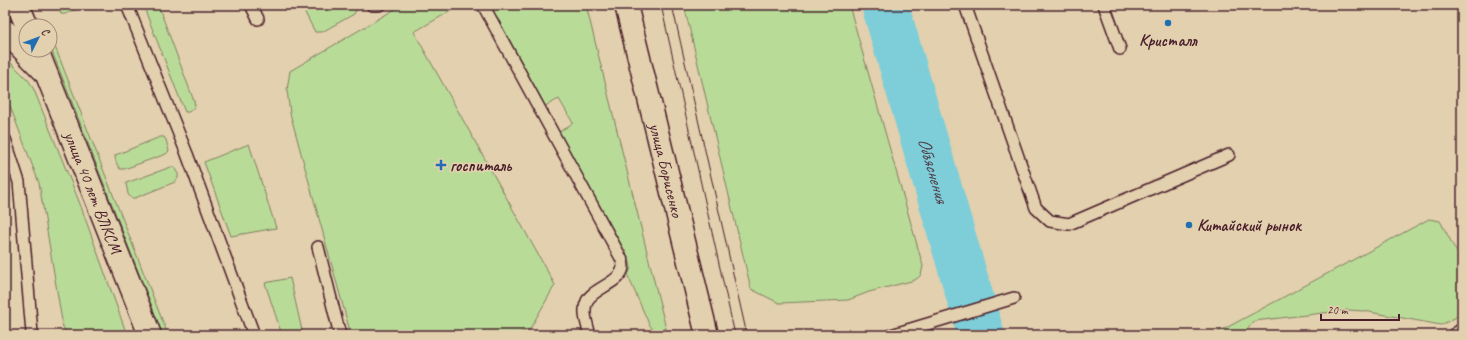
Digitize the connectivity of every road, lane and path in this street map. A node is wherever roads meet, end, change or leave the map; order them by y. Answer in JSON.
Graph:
{"nodes":[{"id":1,"x":18,"y":5,"type":"edge"},
{"id":2,"x":127,"y":5,"type":"edge"},
{"id":3,"x":251,"y":5,"type":"edge"},
{"id":4,"x":372,"y":5,"type":"edge"},
{"id":5,"x":379,"y":5,"type":"edge"},
{"id":6,"x":483,"y":5,"type":"edge"},
{"id":7,"x":626,"y":5,"type":"edge"},
{"id":8,"x":965,"y":5,"type":"edge"},
{"id":9,"x":1104,"y":5,"type":"edge"},
{"id":10,"x":24,"y":18,"type":"edge"},
{"id":11,"x":258,"y":19,"type":"dead end"},
{"id":12,"x":5,"y":30,"type":"edge"},
{"id":13,"x":1120,"y":50,"type":"dead end"},
{"id":14,"x":41,"y":58,"type":"edge"},
{"id":15,"x":48,"y":75,"type":"junction"},
{"id":16,"x":5,"y":138,"type":"edge"},
{"id":17,"x":1228,"y":154,"type":"dead end"},
{"id":18,"x":10,"y":168,"type":"edge"},
{"id":19,"x":318,"y":247,"type":"dead end"},
{"id":20,"x":1014,"y":298,"type":"dead end"},
{"id":21,"x":1462,"y":329,"type":"edge"},
{"id":22,"x":32,"y":333,"type":"dead end"},
{"id":23,"x":150,"y":335,"type":"edge"},
{"id":24,"x":254,"y":335,"type":"edge"},
{"id":25,"x":340,"y":335,"type":"edge"},
{"id":26,"x":587,"y":335,"type":"edge"},
{"id":27,"x":707,"y":335,"type":"edge"},
{"id":28,"x":891,"y":335,"type":"edge"},
{"id":29,"x":1453,"y":335,"type":"edge"}],
"edges":[{"from":1,"to":10,"type":"main road"},
{"from":2,"to":24,"type":"lane"},
{"from":3,"to":11,"type":"lane"},
{"from":4,"to":5,"type":"lane"},
{"from":6,"to":26,"type":"lane"},
{"from":7,"to":27,"type":"main road","name":"улица Борисенко"},
{"from":8,"to":17,"type":"lane"},
{"from":9,"to":13,"type":"lane"},
{"from":12,"to":15,"type":"main road"},
{"from":14,"to":15,"type":"main road","name":"улица 40 лет ВЛКСМ"},
{"from":15,"to":23,"type":"main road","name":"улица 40 лет ВЛКСМ"},
{"from":16,"to":18,"type":"lane"},
{"from":18,"to":22,"type":"lane"},
{"from":19,"to":25,"type":"lane"},
{"from":20,"to":28,"type":"lane"},
{"from":21,"to":29,"type":"lane"}]}
